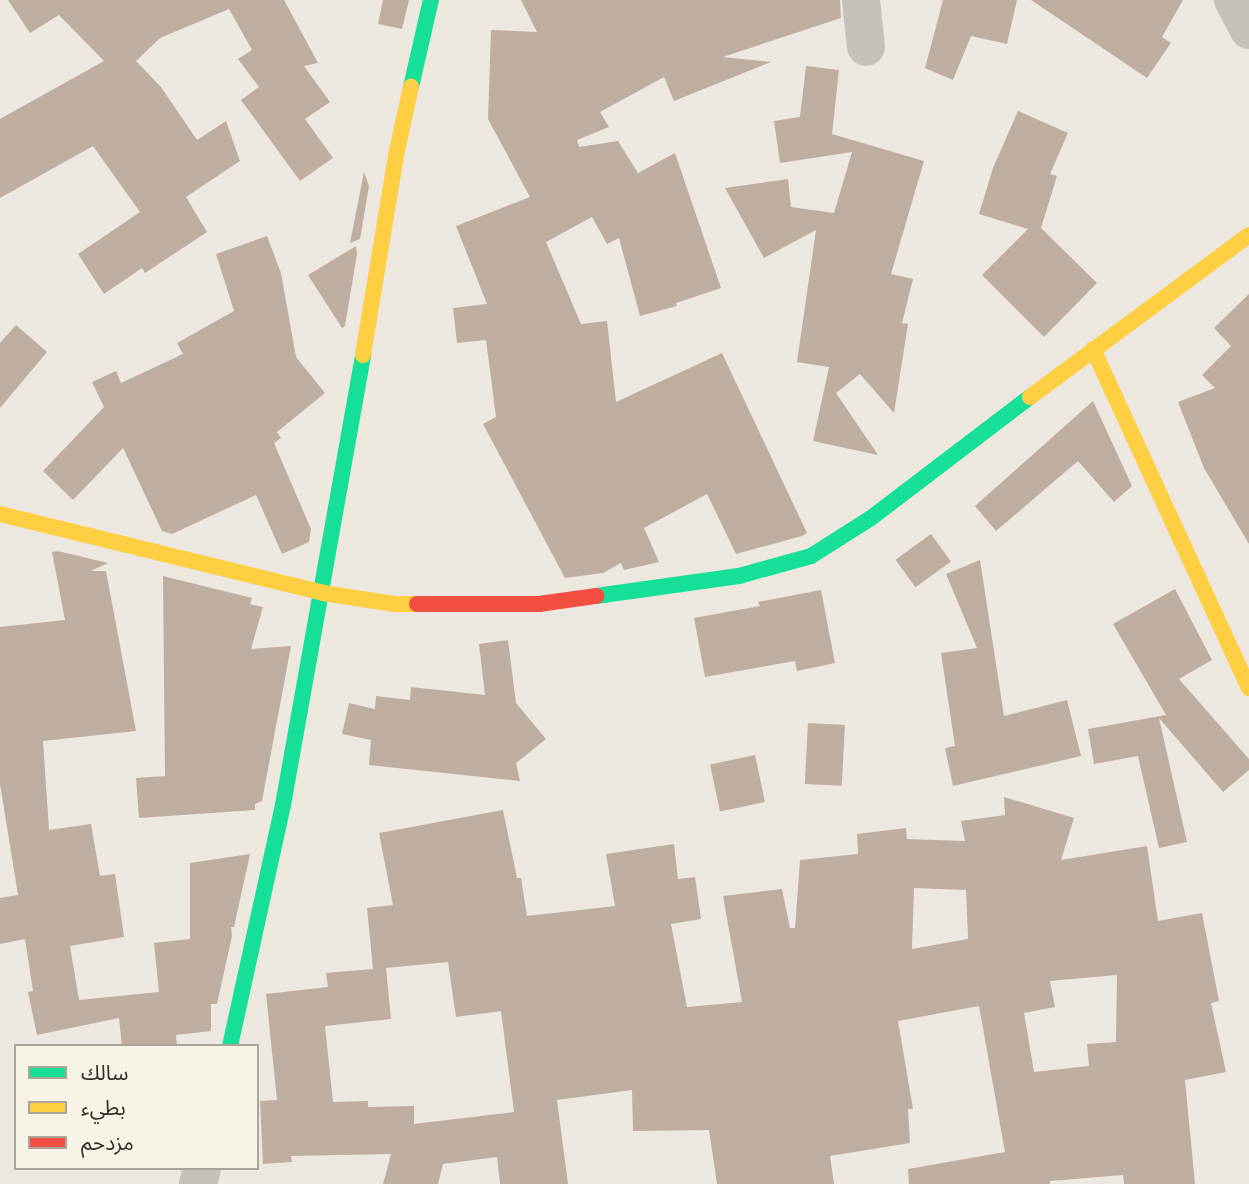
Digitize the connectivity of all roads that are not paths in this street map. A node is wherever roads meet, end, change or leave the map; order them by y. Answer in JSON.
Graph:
{"nodes":[{"id":1,"x":431,"y":0,"type":"edge"},
{"id":2,"x":862,"y":0,"type":"edge"},
{"id":3,"x":1233,"y":0,"type":"edge"},
{"id":4,"x":1249,"y":30,"type":"edge"},
{"id":5,"x":866,"y":47,"type":"dead end"},
{"id":6,"x":1249,"y":235,"type":"edge"},
{"id":7,"x":1093,"y":349,"type":"junction"},
{"id":8,"x":0,"y":514,"type":"edge"},
{"id":9,"x":323,"y":593,"type":"junction"},
{"id":10,"x":1249,"y":688,"type":"edge"},
{"id":11,"x":230,"y":1044,"type":"edge"}],
"edges":[{"from":1,"to":9,"type":"street"},
{"from":2,"to":5,"type":"street"},
{"from":3,"to":4,"type":"street"},
{"from":6,"to":7,"type":"street"},
{"from":7,"to":9,"type":"street"},
{"from":7,"to":10,"type":"street"},
{"from":8,"to":9,"type":"street"},
{"from":9,"to":11,"type":"street"}]}
